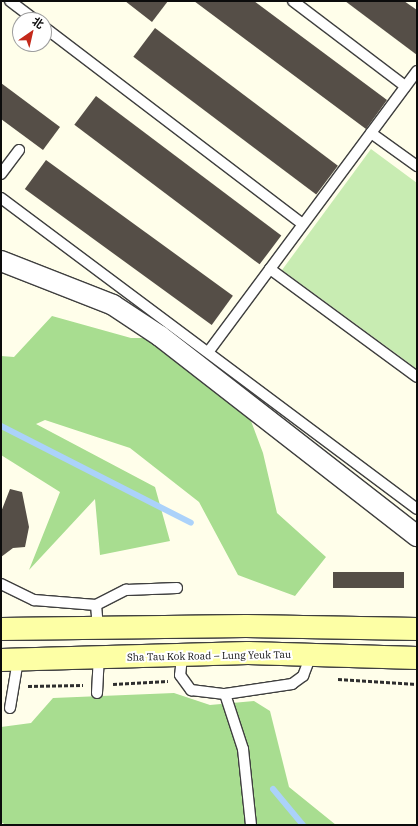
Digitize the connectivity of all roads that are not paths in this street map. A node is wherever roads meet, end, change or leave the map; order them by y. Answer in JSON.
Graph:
{"nodes":[{"id":1,"x":10,"y":1,"type":"edge"},
{"id":2,"x":293,"y":1,"type":"edge"},
{"id":3,"x":24,"y":12,"type":"edge"},
{"id":4,"x":52,"y":33,"type":"edge"},
{"id":5,"x":417,"y":71,"type":"edge"},
{"id":6,"x":405,"y":86,"type":"junction"},
{"id":7,"x":371,"y":133,"type":"junction"},
{"id":8,"x":19,"y":150,"type":"dead end"},
{"id":9,"x":417,"y":166,"type":"edge"},
{"id":10,"x":1,"y":174,"type":"edge"},
{"id":11,"x":1,"y":198,"type":"edge"},
{"id":12,"x":303,"y":224,"type":"junction"},
{"id":13,"x":1,"y":261,"type":"edge"},
{"id":14,"x":270,"y":269,"type":"junction"},
{"id":15,"x":209,"y":351,"type":"junction"},
{"id":16,"x":417,"y":378,"type":"edge"},
{"id":17,"x":417,"y":509,"type":"edge"},
{"id":18,"x":417,"y":536,"type":"edge"},
{"id":19,"x":1,"y":584,"type":"edge"},
{"id":20,"x":177,"y":588,"type":"dead end"},
{"id":21,"x":96,"y":606,"type":"junction"},
{"id":22,"x":98,"y":627,"type":"junction"},
{"id":23,"x":1,"y":629,"type":"edge"},
{"id":24,"x":417,"y":629,"type":"edge"},
{"id":25,"x":311,"y":654,"type":"junction"},
{"id":26,"x":182,"y":657,"type":"junction"},
{"id":27,"x":99,"y":658,"type":"junction"},
{"id":28,"x":417,"y":658,"type":"edge"},
{"id":29,"x":10,"y":660,"type":"edge"},
{"id":30,"x":97,"y":693,"type":"dead end"},
{"id":31,"x":225,"y":694,"type":"junction"},
{"id":32,"x":10,"y":708,"type":"dead end"},
{"id":33,"x":251,"y":825,"type":"edge"}],
"edges":[{"from":1,"to":3,"type":"lane"},
{"from":2,"to":6,"type":"lane"},
{"from":4,"to":12,"type":"lane"},
{"from":5,"to":6,"type":"lane"},
{"from":6,"to":7,"type":"lane"},
{"from":7,"to":9,"type":"lane"},
{"from":7,"to":12,"type":"lane"},
{"from":8,"to":10,"type":"lane"},
{"from":11,"to":15,"type":"lane"},
{"from":12,"to":14,"type":"lane"},
{"from":13,"to":18,"type":"street"},
{"from":14,"to":15,"type":"lane"},
{"from":14,"to":16,"type":"lane"},
{"from":15,"to":17,"type":"lane"},
{"from":19,"to":21,"type":"lane"},
{"from":20,"to":21,"type":"lane"},
{"from":21,"to":22,"type":"lane"},
{"from":22,"to":23,"type":"main road"},
{"from":22,"to":24,"type":"main road"},
{"from":25,"to":26,"type":"main road","name":"Sha Tau Kok Road – Lung Yeuk Tau"},
{"from":25,"to":28,"type":"main road","name":"Sha Tau Kok Road – Lung Yeuk Tau"},
{"from":25,"to":31,"type":"lane"},
{"from":26,"to":27,"type":"main road","name":"Sha Tau Kok Road – Lung Yeuk Tau"},
{"from":26,"to":31,"type":"lane"},
{"from":27,"to":29,"type":"main road","name":"Sha Tau Kok Road – Lung Yeuk Tau"},
{"from":27,"to":30,"type":"lane"},
{"from":29,"to":32,"type":"lane"},
{"from":31,"to":33,"type":"lane"}]}
